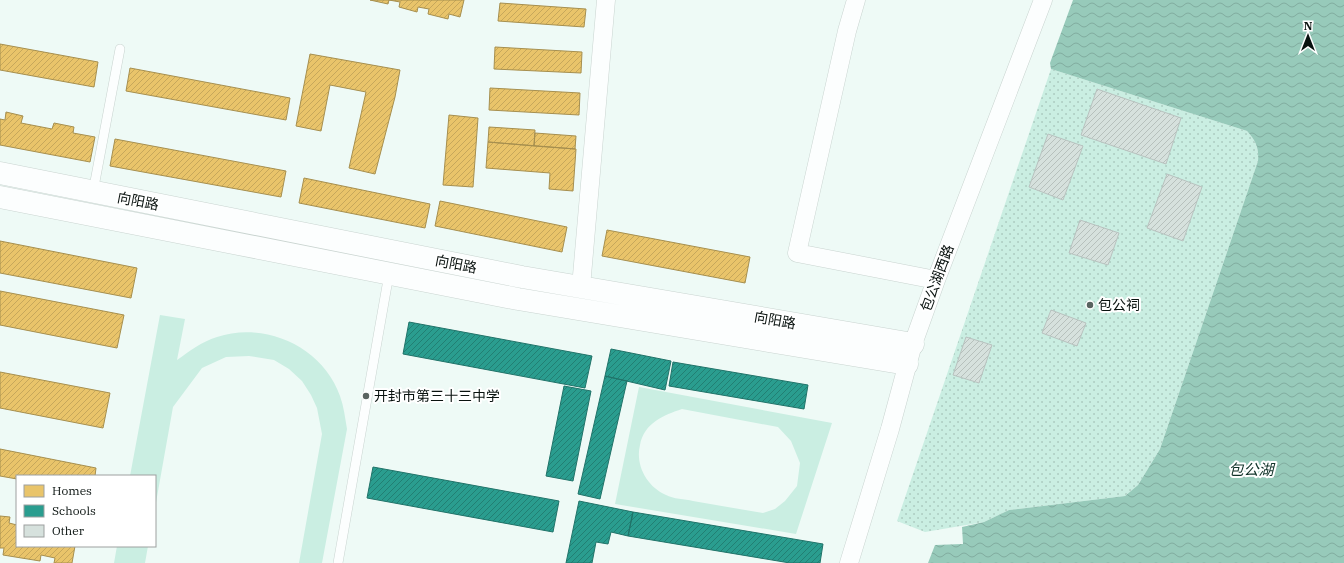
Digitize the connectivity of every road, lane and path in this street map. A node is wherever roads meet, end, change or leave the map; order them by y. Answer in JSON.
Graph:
{"nodes":[{"id":1,"x":606,"y":0,"type":"edge"},
{"id":2,"x":856,"y":0,"type":"edge"},
{"id":3,"x":1043,"y":0,"type":"edge"},
{"id":4,"x":120,"y":49,"type":"dead end"},
{"id":5,"x":0,"y":173,"type":"edge"},
{"id":6,"x":93,"y":192,"type":"junction"},
{"id":7,"x":0,"y":197,"type":"edge"},
{"id":8,"x":389,"y":274,"type":"junction"},
{"id":9,"x":936,"y":280,"type":"junction"},
{"id":10,"x":581,"y":287,"type":"junction"},
{"id":11,"x":910,"y":354,"type":"junction"},
{"id":12,"x":338,"y":563,"type":"edge"},
{"id":13,"x":849,"y":563,"type":"edge"}],
"edges":[{"from":1,"to":10,"type":"street"},
{"from":2,"to":9,"type":"street"},
{"from":3,"to":9,"type":"street","name":"包公湖西路"},
{"from":4,"to":6,"type":"lane"},
{"from":5,"to":6,"type":"street","name":"向阳路"},
{"from":6,"to":10,"type":"street","name":"向阳路"},
{"from":7,"to":8,"type":"street","name":"向阳路"},
{"from":8,"to":11,"type":"street","name":"向阳路"},
{"from":8,"to":12,"type":"lane"},
{"from":9,"to":11,"type":"street","name":"包公湖西路"},
{"from":10,"to":11,"type":"street","name":"向阳路"},
{"from":11,"to":13,"type":"street","name":"包公湖西路"}]}
